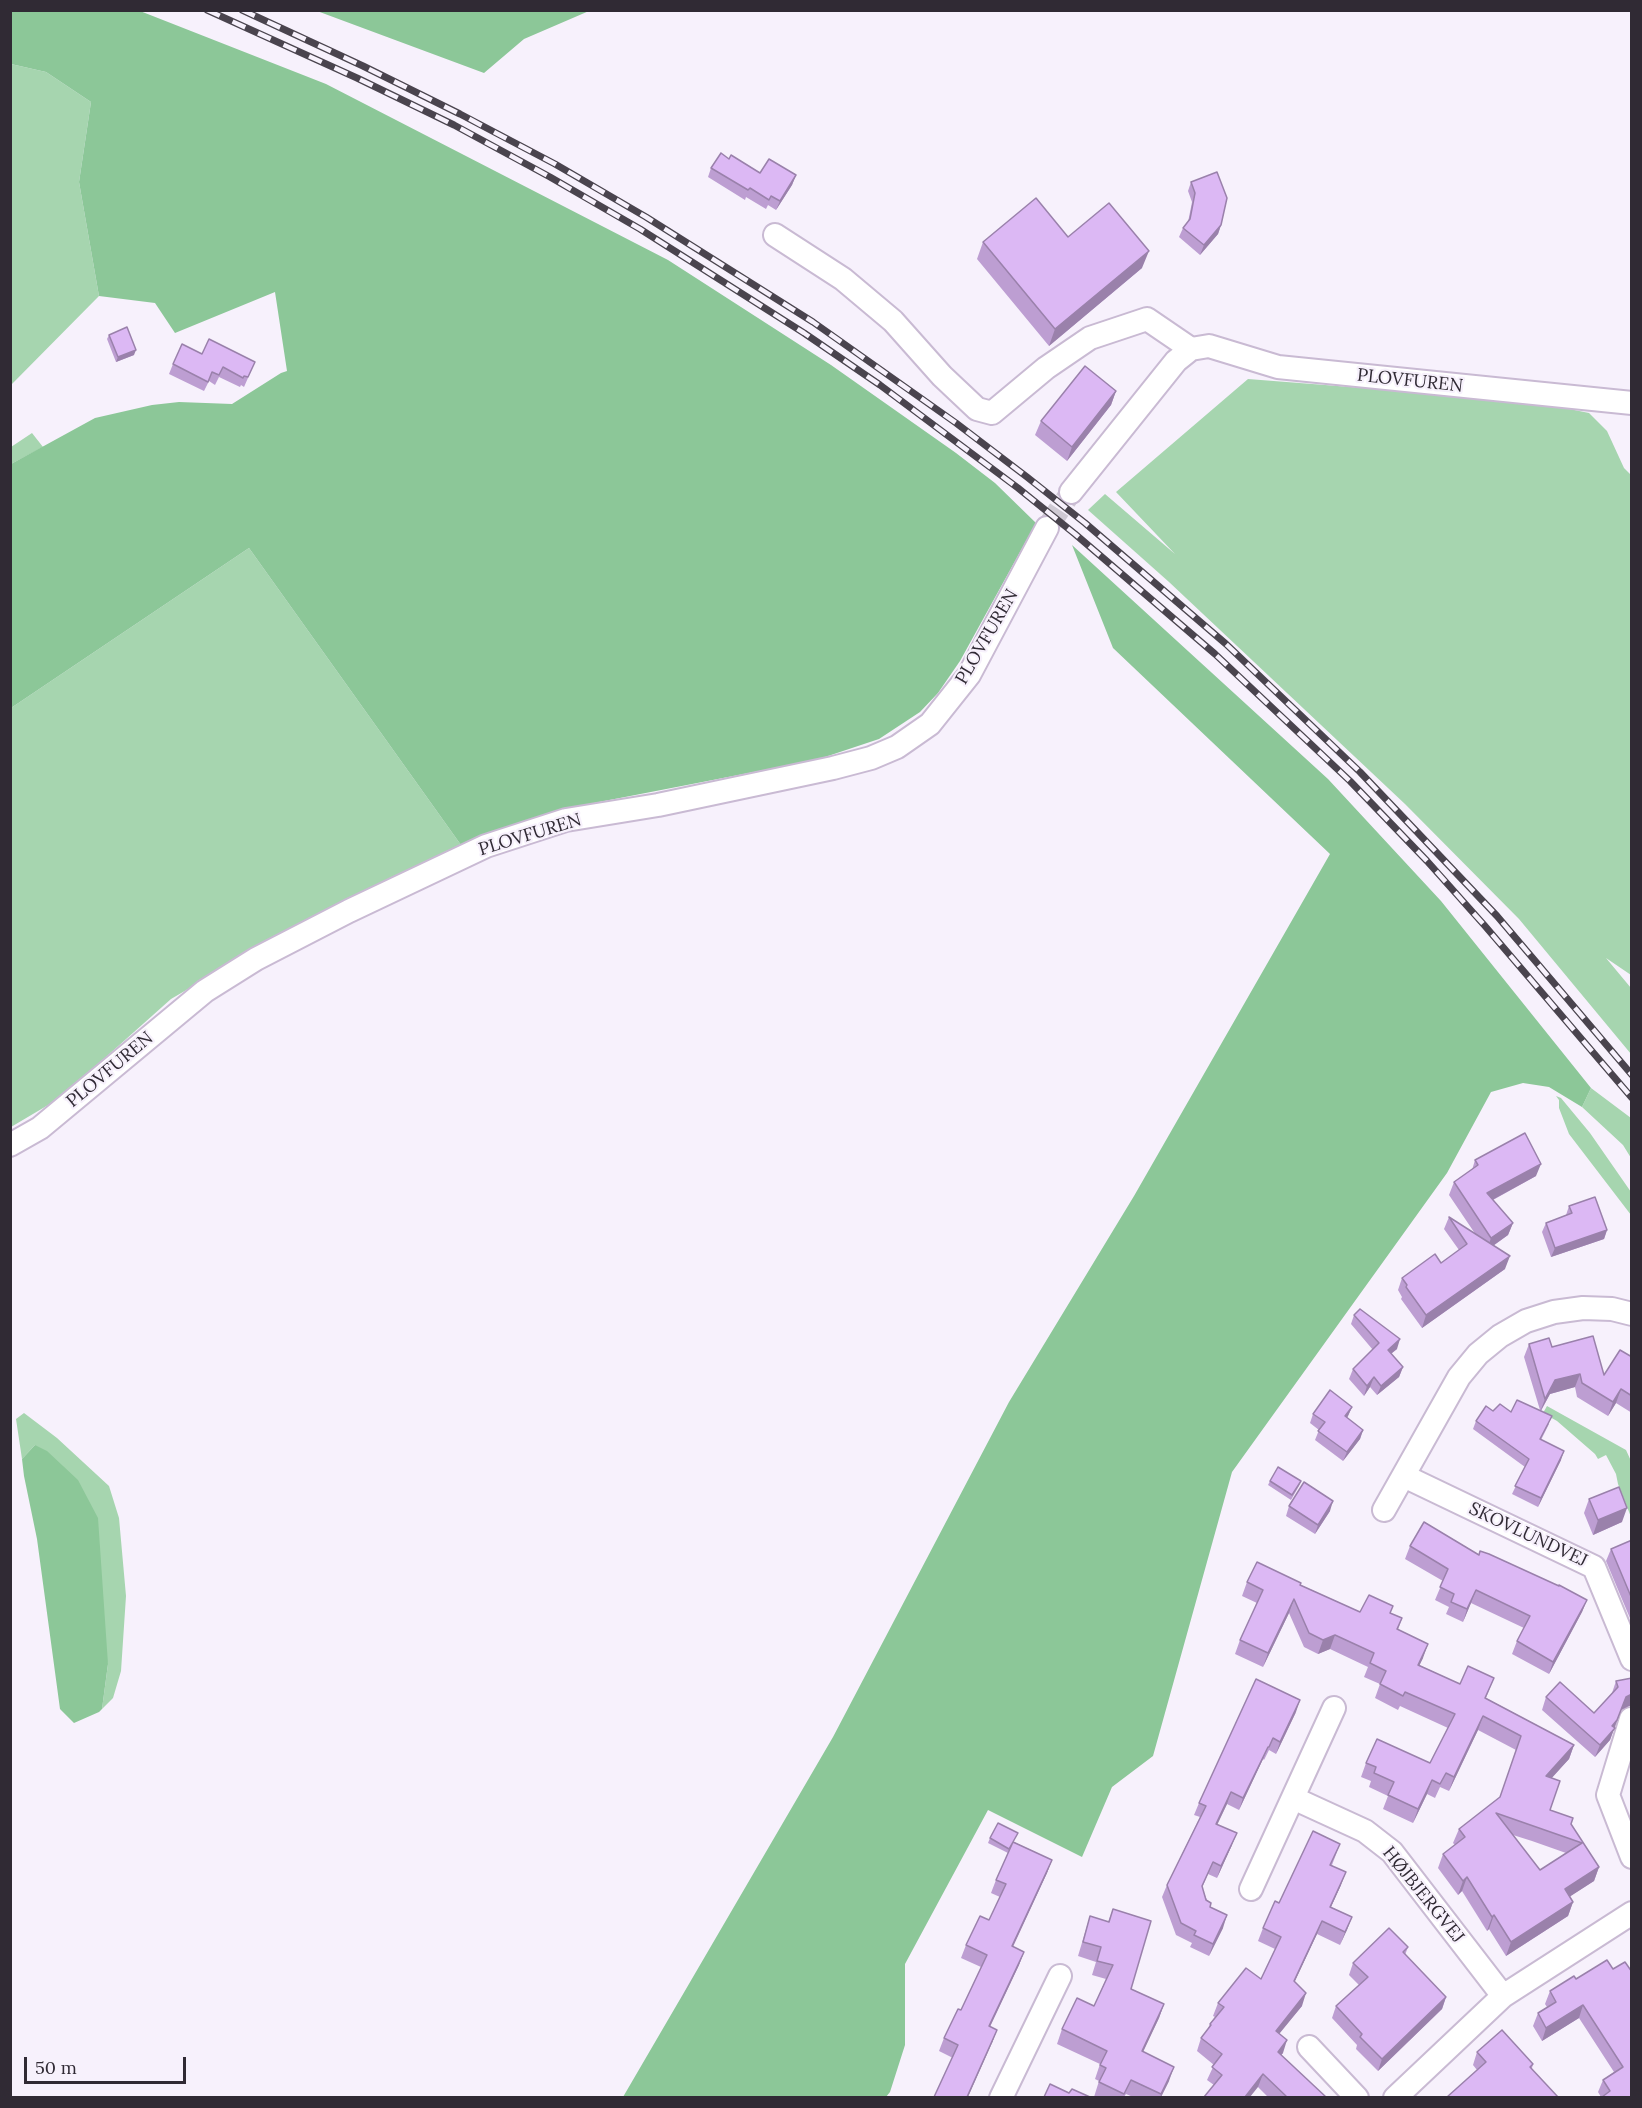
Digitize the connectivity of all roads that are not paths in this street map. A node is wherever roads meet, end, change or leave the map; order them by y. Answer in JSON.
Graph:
{"nodes":[{"id":1,"x":775,"y":235,"type":"dead end"},
{"id":2,"x":1191,"y":349,"type":"junction"},
{"id":3,"x":1632,"y":404,"type":"edge"},
{"id":4,"x":1071,"y":492,"type":"tunnel mouth"},
{"id":5,"x":1047,"y":528,"type":"tunnel mouth"},
{"id":6,"x":10,"y":1145,"type":"edge"},
{"id":7,"x":1632,"y":1314,"type":"edge"},
{"id":8,"x":1404,"y":1476,"type":"junction"},
{"id":9,"x":1384,"y":1510,"type":"dead end"},
{"id":10,"x":1632,"y":1659,"type":"edge"},
{"id":11,"x":1334,"y":1708,"type":"dead end"},
{"id":12,"x":1631,"y":1719,"type":"edge"},
{"id":13,"x":1293,"y":1798,"type":"junction"},
{"id":14,"x":1632,"y":1857,"type":"edge"},
{"id":15,"x":1251,"y":1890,"type":"dead end"},
{"id":16,"x":1632,"y":1913,"type":"edge"},
{"id":17,"x":1060,"y":1976,"type":"dead end"},
{"id":18,"x":1503,"y":1996,"type":"junction"},
{"id":19,"x":1309,"y":2047,"type":"dead end"},
{"id":20,"x":1001,"y":2097,"type":"edge"},
{"id":21,"x":1357,"y":2097,"type":"edge"},
{"id":22,"x":1395,"y":2097,"type":"edge"}],
"edges":[{"from":1,"to":2,"type":"street"},
{"from":2,"to":3,"type":"street","name":"PLOVFUREN"},
{"from":2,"to":4,"type":"street"},
{"from":5,"to":6,"type":"street","name":"PLOVFUREN"},
{"from":7,"to":8,"type":"street"},
{"from":8,"to":9,"type":"street"},
{"from":8,"to":10,"type":"street","name":"SKOVLUNDVEJ"},
{"from":11,"to":13,"type":"street"},
{"from":12,"to":14,"type":"street"},
{"from":13,"to":15,"type":"street"},
{"from":13,"to":18,"type":"street","name":"HØJBJERGVEJ"},
{"from":16,"to":18,"type":"street"},
{"from":17,"to":20,"type":"street"},
{"from":18,"to":22,"type":"street"},
{"from":19,"to":21,"type":"street"}]}
